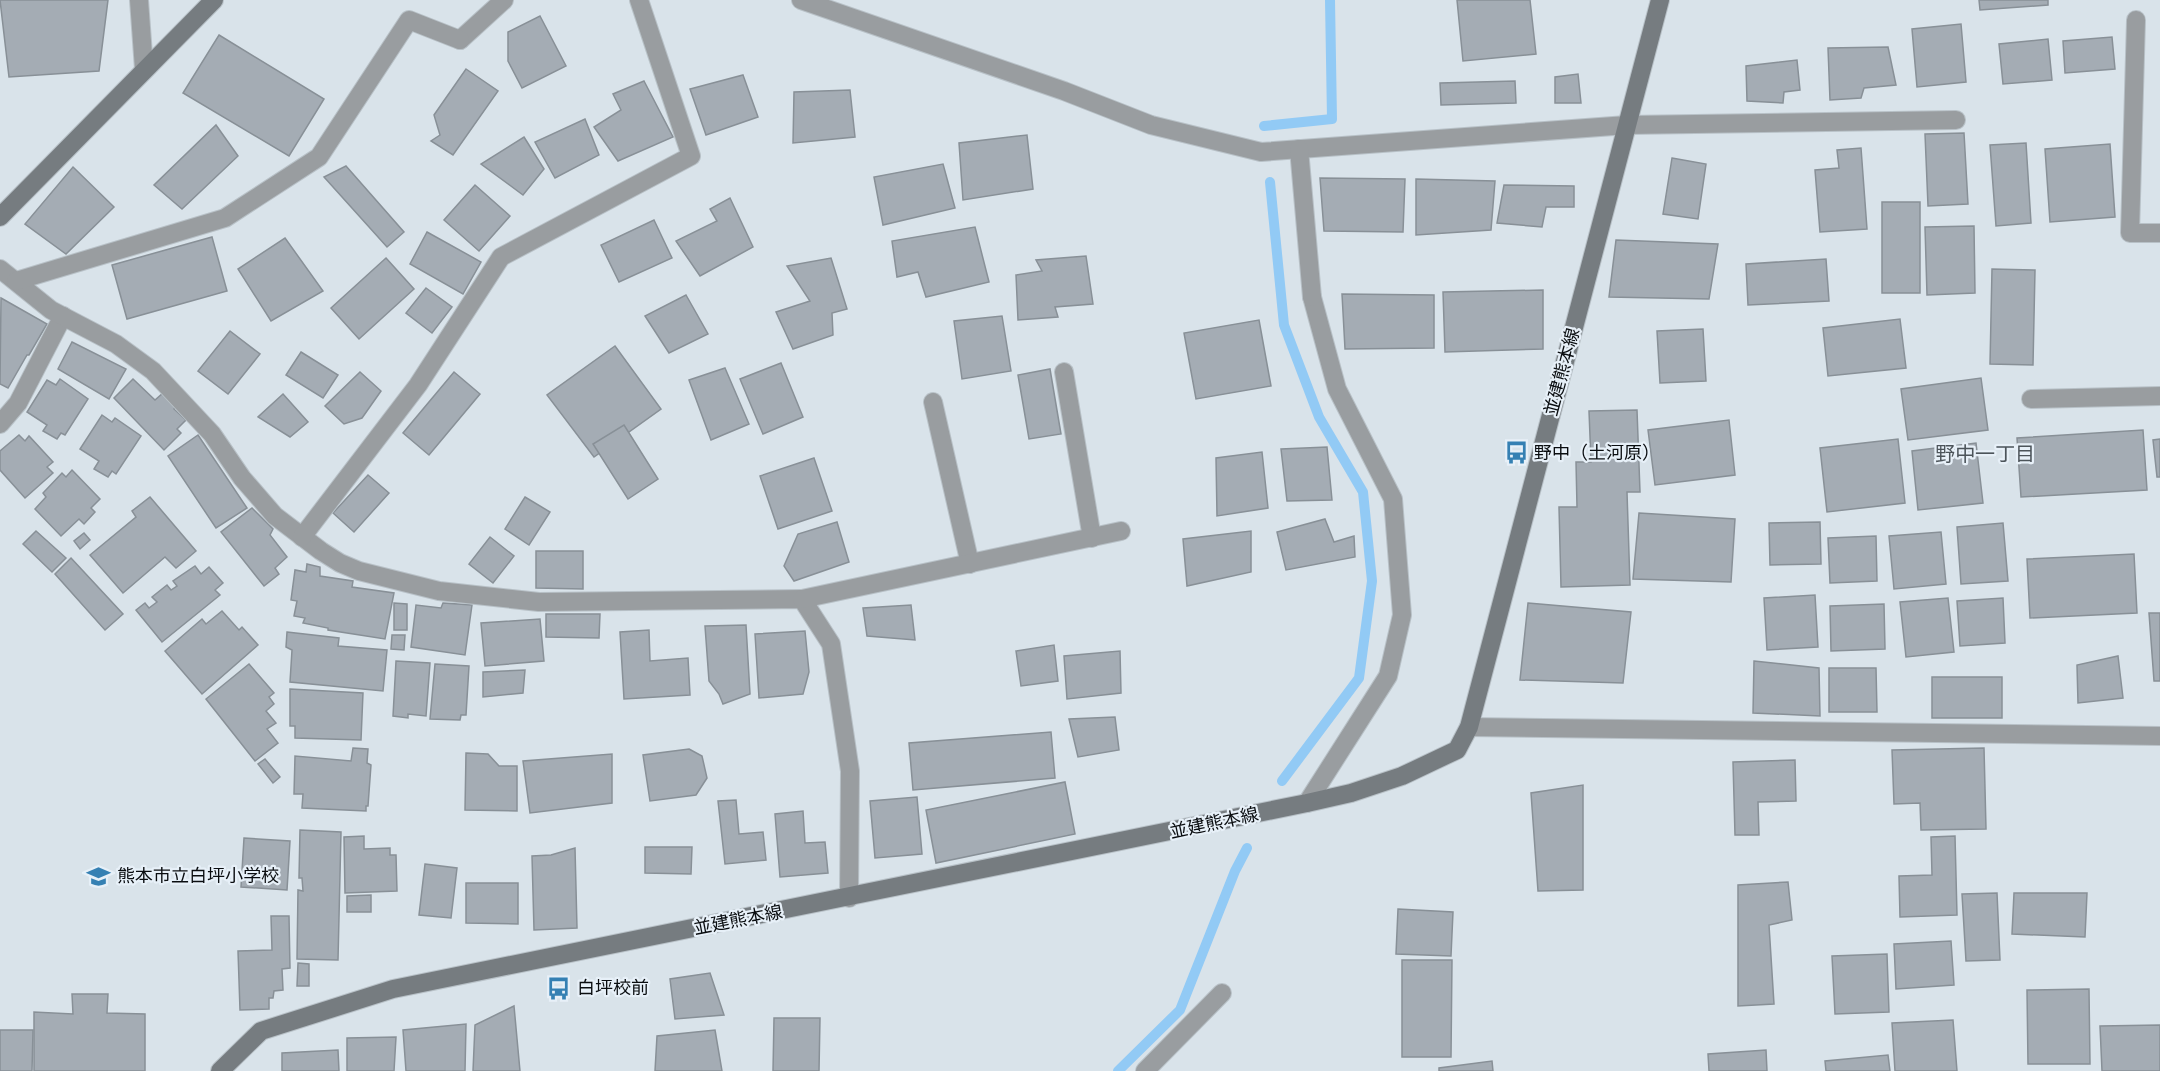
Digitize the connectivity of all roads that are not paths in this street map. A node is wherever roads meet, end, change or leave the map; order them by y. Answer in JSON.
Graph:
{"nodes":[{"id":1,"x":139,"y":0,"type":"edge"},
{"id":2,"x":214,"y":0,"type":"edge"},
{"id":3,"x":504,"y":0,"type":"edge"},
{"id":4,"x":639,"y":0,"type":"edge"},
{"id":5,"x":801,"y":0,"type":"edge"},
{"id":6,"x":1660,"y":0,"type":"edge"},
{"id":7,"x":2136,"y":20,"type":"dead end"},
{"id":8,"x":144,"y":69,"type":"junction"},
{"id":9,"x":1956,"y":120,"type":"dead end"},
{"id":10,"x":1627,"y":125,"type":"junction"},
{"id":11,"x":1299,"y":149,"type":"junction"},
{"id":12,"x":0,"y":217,"type":"edge"},
{"id":13,"x":2160,"y":232,"type":"edge"},
{"id":14,"x":0,"y":269,"type":"edge"},
{"id":15,"x":16,"y":281,"type":"junction"},
{"id":16,"x":63,"y":316,"type":"junction"},
{"id":17,"x":1064,"y":372,"type":"dead end"},
{"id":18,"x":2160,"y":396,"type":"edge"},
{"id":19,"x":2031,"y":399,"type":"dead end"},
{"id":20,"x":933,"y":402,"type":"dead end"},
{"id":21,"x":0,"y":424,"type":"edge"},
{"id":22,"x":1121,"y":531,"type":"dead end"},
{"id":23,"x":302,"y":537,"type":"junction"},
{"id":24,"x":1092,"y":538,"type":"junction"},
{"id":25,"x":970,"y":564,"type":"junction"},
{"id":26,"x":802,"y":599,"type":"junction"},
{"id":27,"x":1469,"y":727,"type":"junction"},
{"id":28,"x":2160,"y":736,"type":"edge"},
{"id":29,"x":1307,"y":803,"type":"junction"},
{"id":30,"x":849,"y":898,"type":"junction"},
{"id":31,"x":1222,"y":993,"type":"dead end"},
{"id":32,"x":220,"y":1071,"type":"edge"},
{"id":33,"x":1145,"y":1071,"type":"edge"}],
"edges":[{"from":1,"to":8,"type":"street"},
{"from":2,"to":8,"type":"main road"},
{"from":3,"to":15,"type":"street"},
{"from":4,"to":23,"type":"street"},
{"from":5,"to":11,"type":"street"},
{"from":6,"to":10,"type":"main road","name":"並建熊本線"},
{"from":7,"to":13,"type":"street"},
{"from":8,"to":12,"type":"main road"},
{"from":9,"to":10,"type":"street"},
{"from":10,"to":11,"type":"street"},
{"from":10,"to":27,"type":"main road","name":"並建熊本線"},
{"from":11,"to":29,"type":"street"},
{"from":14,"to":15,"type":"street"},
{"from":15,"to":16,"type":"street"},
{"from":16,"to":21,"type":"street"},
{"from":16,"to":23,"type":"street"},
{"from":17,"to":24,"type":"street"},
{"from":18,"to":19,"type":"street"},
{"from":20,"to":25,"type":"street"},
{"from":22,"to":24,"type":"street"},
{"from":23,"to":26,"type":"street"},
{"from":24,"to":25,"type":"street"},
{"from":25,"to":26,"type":"street"},
{"from":26,"to":30,"type":"street"},
{"from":27,"to":28,"type":"street"},
{"from":27,"to":29,"type":"main road","name":"並建熊本線"},
{"from":29,"to":30,"type":"main road","name":"並建熊本線"},
{"from":30,"to":32,"type":"main road","name":"並建熊本線"},
{"from":31,"to":33,"type":"street"}]}
